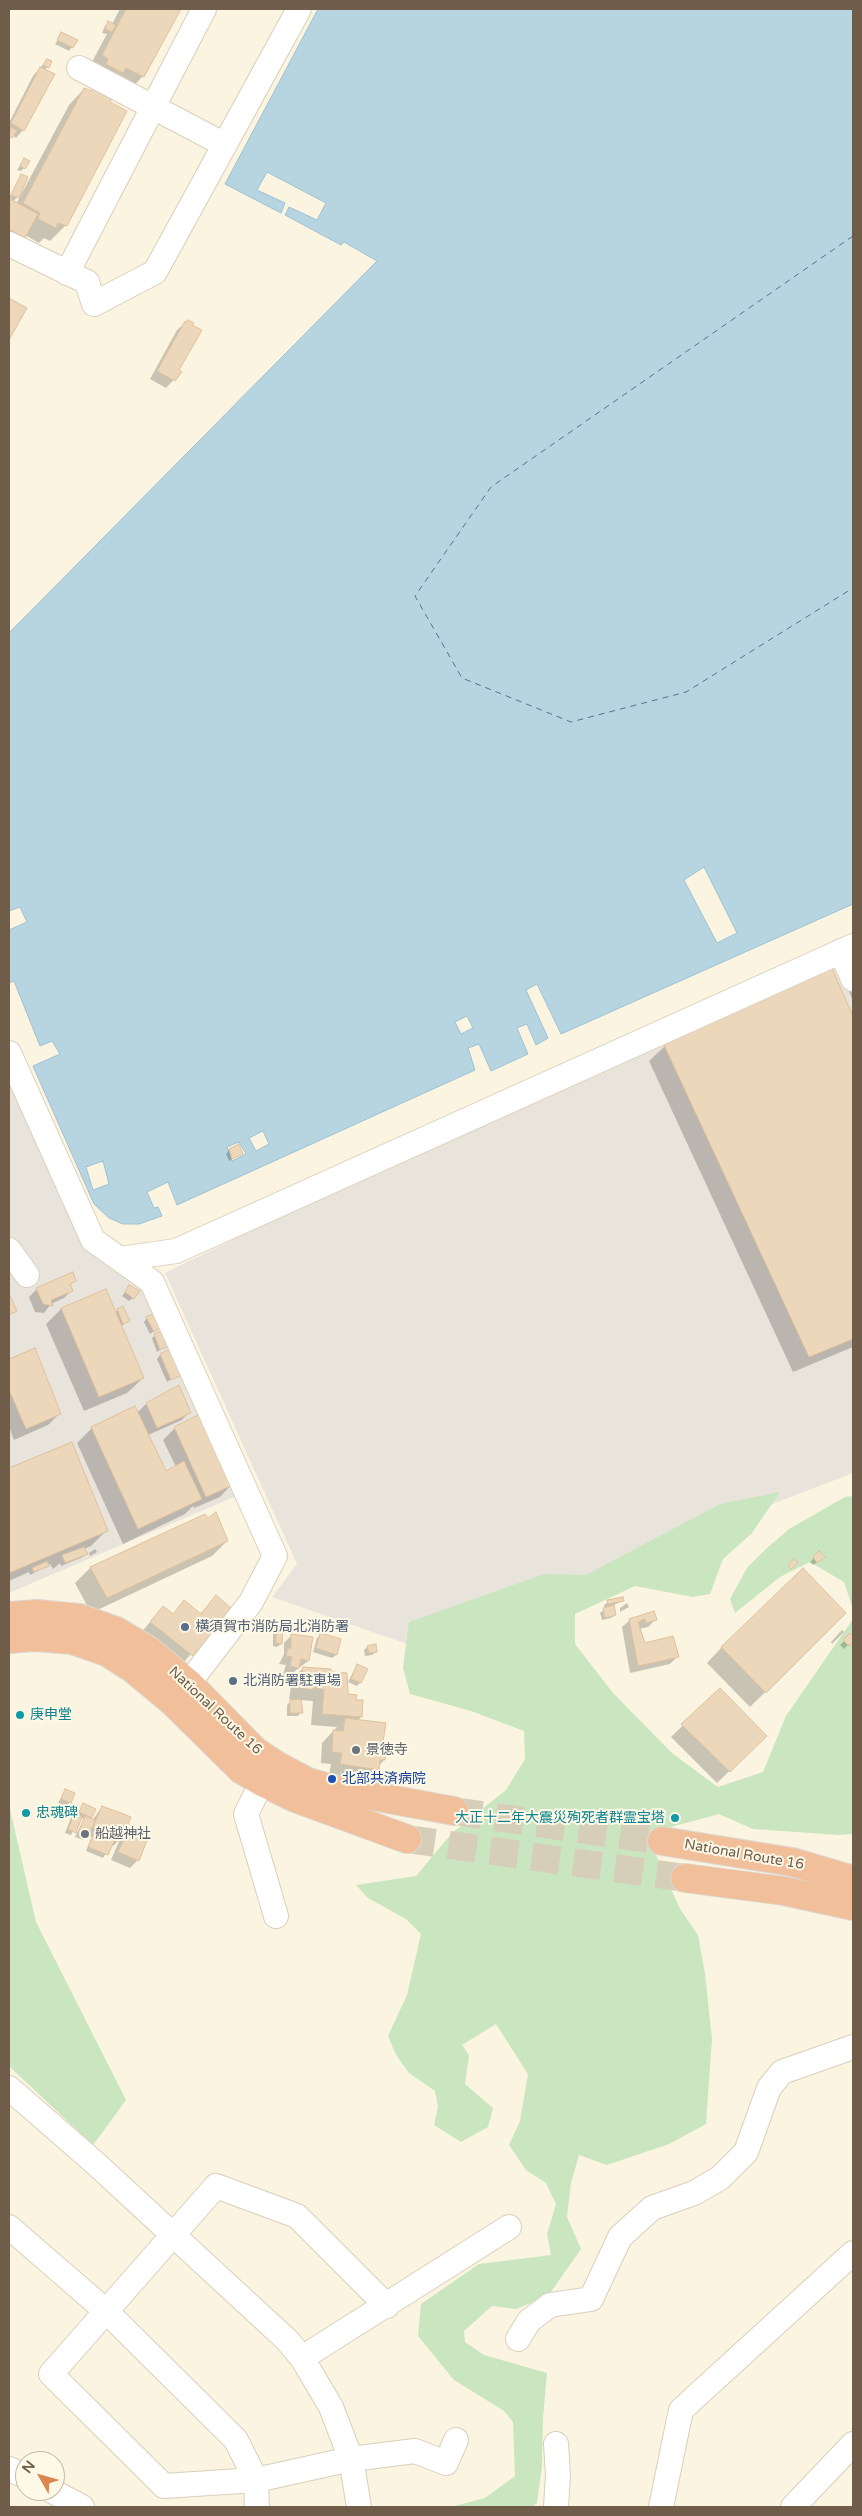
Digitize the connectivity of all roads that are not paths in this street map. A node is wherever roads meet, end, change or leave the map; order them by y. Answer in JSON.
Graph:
{"nodes":[{"id":1,"x":204,"y":9,"type":"edge"},
{"id":2,"x":299,"y":9,"type":"edge"},
{"id":3,"x":79,"y":68,"type":"dead end"},
{"id":4,"x":153,"y":107,"type":"junction"},
{"id":5,"x":225,"y":145,"type":"junction"},
{"id":6,"x":9,"y":244,"type":"edge"},
{"id":7,"x":67,"y":272,"type":"junction"},
{"id":8,"x":847,"y":949,"type":"edge"},
{"id":9,"x":853,"y":979,"type":"edge"},
{"id":10,"x":9,"y":1053,"type":"edge"},
{"id":11,"x":9,"y":1250,"type":"edge"},
{"id":12,"x":120,"y":1259,"type":"junction"},
{"id":13,"x":27,"y":1276,"type":"dead end"},
{"id":14,"x":9,"y":1616,"type":"edge"},
{"id":15,"x":9,"y":1639,"type":"edge"},
{"id":16,"x":181,"y":1693,"type":"junction"},
{"id":17,"x":269,"y":1774,"type":"junction"},
{"id":18,"x":454,"y":1811,"type":"tunnel mouth"},
{"id":19,"x":407,"y":1839,"type":"tunnel mouth"},
{"id":20,"x":662,"y":1841,"type":"tunnel mouth"},
{"id":21,"x":768,"y":1858,"type":"junction"},
{"id":22,"x":685,"y":1878,"type":"tunnel mouth"},
{"id":23,"x":853,"y":1880,"type":"edge"},
{"id":24,"x":763,"y":1889,"type":"junction"},
{"id":25,"x":853,"y":1906,"type":"edge"},
{"id":26,"x":276,"y":1916,"type":"dead end"},
{"id":27,"x":853,"y":2047,"type":"edge"},
{"id":28,"x":9,"y":2088,"type":"edge"},
{"id":29,"x":9,"y":2227,"type":"edge"},
{"id":30,"x":509,"y":2227,"type":"dead end"},
{"id":31,"x":173,"y":2236,"type":"junction"},
{"id":32,"x":853,"y":2254,"type":"edge"},
{"id":33,"x":387,"y":2306,"type":"junction"},
{"id":34,"x":106,"y":2311,"type":"junction"},
{"id":35,"x":518,"y":2339,"type":"dead end"},
{"id":36,"x":302,"y":2358,"type":"junction"},
{"id":37,"x":456,"y":2440,"type":"dead end"},
{"id":38,"x":556,"y":2444,"type":"dead end"},
{"id":39,"x":853,"y":2444,"type":"edge"},
{"id":40,"x":351,"y":2459,"type":"junction"},
{"id":41,"x":256,"y":2480,"type":"junction"},
{"id":42,"x":65,"y":2498,"type":"edge"},
{"id":43,"x":82,"y":2507,"type":"edge"},
{"id":44,"x":257,"y":2507,"type":"edge"},
{"id":45,"x":359,"y":2507,"type":"edge"},
{"id":46,"x":556,"y":2507,"type":"edge"},
{"id":47,"x":661,"y":2507,"type":"edge"},
{"id":48,"x":793,"y":2507,"type":"edge"}],
"edges":[{"from":1,"to":4,"type":"street"},
{"from":2,"to":5,"type":"street"},
{"from":3,"to":4,"type":"street"},
{"from":4,"to":5,"type":"street"},
{"from":4,"to":7,"type":"street"},
{"from":5,"to":7,"type":"street"},
{"from":6,"to":7,"type":"street"},
{"from":8,"to":9,"type":"street"},
{"from":8,"to":12,"type":"street"},
{"from":10,"to":12,"type":"street"},
{"from":11,"to":13,"type":"street"},
{"from":12,"to":16,"type":"street"},
{"from":14,"to":16,"type":"highway","name":"National Route 16"},
{"from":15,"to":16,"type":"highway","name":"National Route 16"},
{"from":16,"to":17,"type":"highway","name":"National Route 16"},
{"from":17,"to":18,"type":"highway","name":"National Route 16"},
{"from":17,"to":19,"type":"highway","name":"National Route 16"},
{"from":17,"to":26,"type":"street"},
{"from":20,"to":21,"type":"highway","name":"National Route 16"},
{"from":21,"to":23,"type":"highway","name":"National Route 16"},
{"from":21,"to":24,"type":"highway"},
{"from":22,"to":24,"type":"highway","name":"National Route 16"},
{"from":24,"to":25,"type":"highway","name":"National Route 16"},
{"from":27,"to":35,"type":"street"},
{"from":28,"to":31,"type":"street"},
{"from":29,"to":34,"type":"street"},
{"from":30,"to":33,"type":"street"},
{"from":31,"to":33,"type":"street"},
{"from":31,"to":34,"type":"street"},
{"from":31,"to":36,"type":"street"},
{"from":32,"to":47,"type":"street"},
{"from":33,"to":36,"type":"street"},
{"from":34,"to":41,"type":"street"},
{"from":34,"to":41,"type":"street"},
{"from":36,"to":40,"type":"street"},
{"from":37,"to":40,"type":"street"},
{"from":38,"to":46,"type":"street"},
{"from":39,"to":48,"type":"street"},
{"from":40,"to":41,"type":"street"},
{"from":40,"to":45,"type":"street"},
{"from":41,"to":44,"type":"street"},
{"from":42,"to":43,"type":"street"}]}
